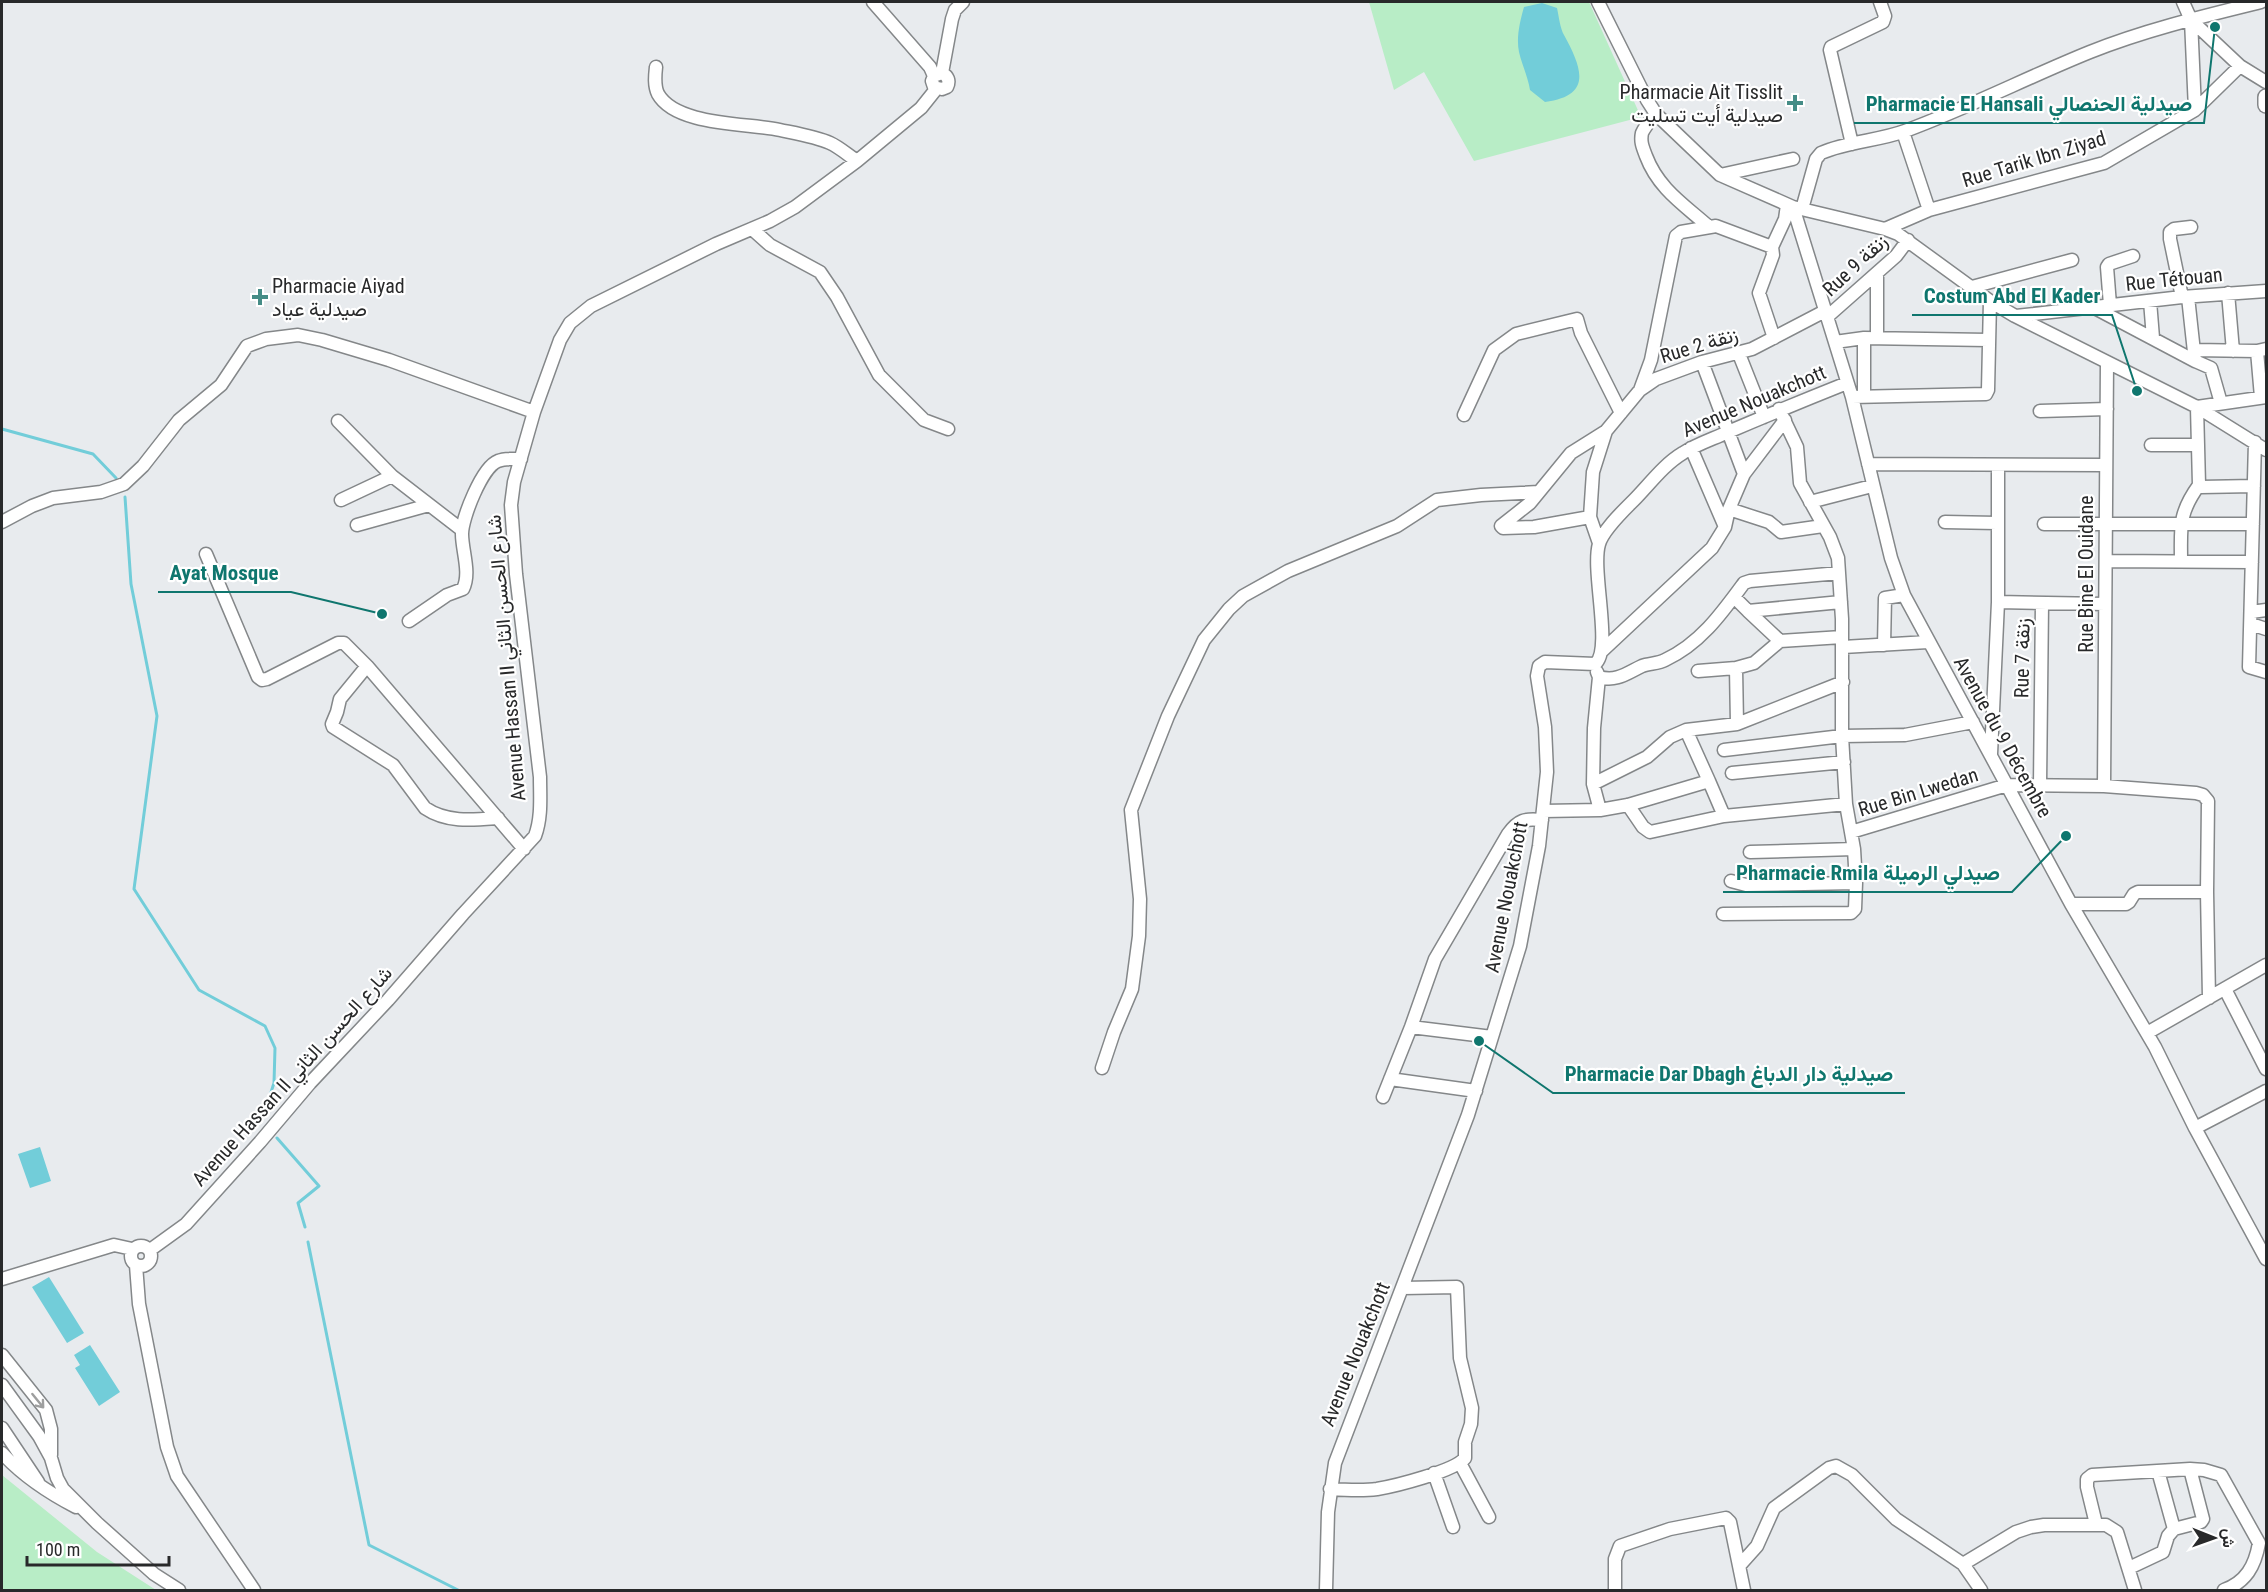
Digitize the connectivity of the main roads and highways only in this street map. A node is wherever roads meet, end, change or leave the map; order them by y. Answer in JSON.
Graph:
{"nodes":[{"id":1,"x":2266,"y":97,"type":"edge"},
{"id":2,"x":2266,"y":105,"type":"edge"}],
"edges":[{"from":1,"to":2,"type":"main road"}]}
